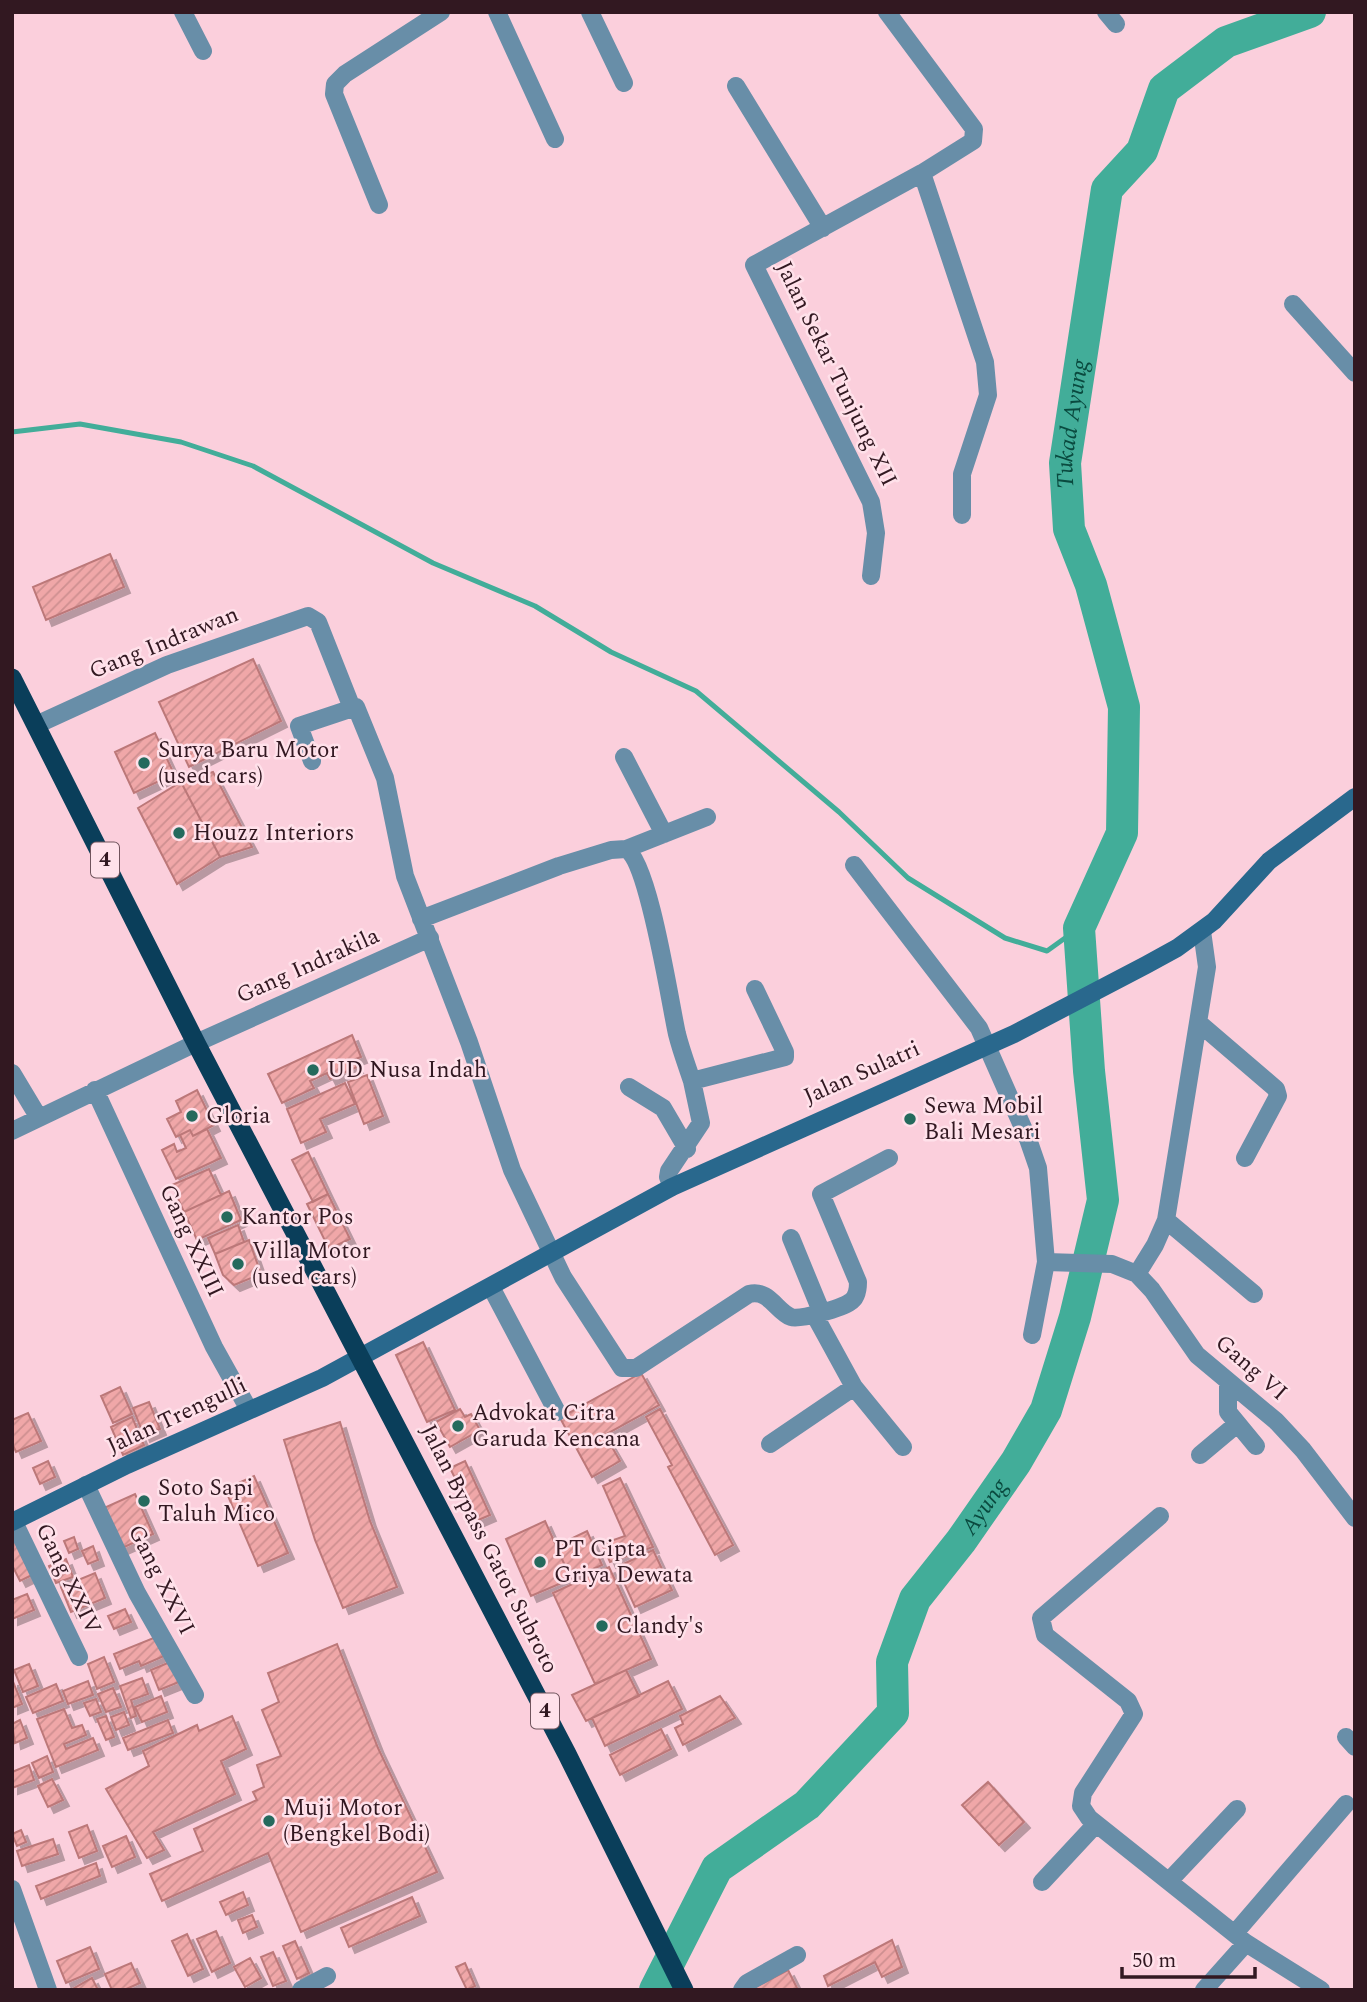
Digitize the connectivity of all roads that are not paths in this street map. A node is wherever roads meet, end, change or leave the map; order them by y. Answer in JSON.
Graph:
{"nodes":[{"id":1,"x":183,"y":12,"type":"edge"},
{"id":2,"x":441,"y":12,"type":"edge"},
{"id":3,"x":497,"y":12,"type":"edge"},
{"id":4,"x":590,"y":12,"type":"edge"},
{"id":5,"x":887,"y":12,"type":"edge"},
{"id":6,"x":203,"y":51,"type":"dead end"},
{"id":7,"x":624,"y":82,"type":"dead end"},
{"id":8,"x":736,"y":86,"type":"dead end"},
{"id":9,"x":555,"y":139,"type":"dead end"},
{"id":10,"x":922,"y":173,"type":"junction"},
{"id":11,"x":379,"y":205,"type":"dead end"},
{"id":12,"x":823,"y":228,"type":"junction"},
{"id":13,"x":1293,"y":304,"type":"dead end"},
{"id":14,"x":1355,"y":373,"type":"edge"},
{"id":15,"x":962,"y":515,"type":"dead end"},
{"id":16,"x":871,"y":576,"type":"dead end"},
{"id":17,"x":12,"y":678,"type":"edge"},
{"id":18,"x":352,"y":708,"type":"junction"},
{"id":19,"x":36,"y":725,"type":"junction"},
{"id":20,"x":624,"y":757,"type":"dead end"},
{"id":21,"x":312,"y":761,"type":"dead end"},
{"id":22,"x":1355,"y":797,"type":"edge"},
{"id":23,"x":707,"y":817,"type":"dead end"},
{"id":24,"x":664,"y":834,"type":"junction"},
{"id":25,"x":626,"y":849,"type":"junction"},
{"id":26,"x":854,"y":865,"type":"dead end"},
{"id":27,"x":421,"y":919,"type":"junction"},
{"id":28,"x":1202,"y":930,"type":"junction"},
{"id":29,"x":430,"y":938,"type":"junction"},
{"id":30,"x":755,"y":989,"type":"dead end"},
{"id":31,"x":1199,"y":1023,"type":"junction"},
{"id":32,"x":201,"y":1040,"type":"junction"},
{"id":33,"x":986,"y":1044,"type":"junction"},
{"id":34,"x":12,"y":1073,"type":"edge"},
{"id":35,"x":692,"y":1081,"type":"junction"},
{"id":36,"x":629,"y":1087,"type":"dead end"},
{"id":37,"x":95,"y":1090,"type":"junction"},
{"id":38,"x":39,"y":1118,"type":"junction"},
{"id":39,"x":12,"y":1131,"type":"edge"},
{"id":40,"x":687,"y":1149,"type":"junction"},
{"id":41,"x":889,"y":1158,"type":"dead end"},
{"id":42,"x":1245,"y":1158,"type":"dead end"},
{"id":43,"x":672,"y":1187,"type":"junction"},
{"id":44,"x":1166,"y":1220,"type":"junction"},
{"id":45,"x":792,"y":1238,"type":"dead end"},
{"id":46,"x":551,"y":1256,"type":"junction"},
{"id":47,"x":1046,"y":1262,"type":"junction"},
{"id":48,"x":1137,"y":1274,"type":"junction"},
{"id":49,"x":491,"y":1287,"type":"junction"},
{"id":50,"x":1254,"y":1294,"type":"dead end"},
{"id":51,"x":818,"y":1313,"type":"junction"},
{"id":52,"x":1032,"y":1335,"type":"dead end"},
{"id":53,"x":362,"y":1356,"type":"junction"},
{"id":54,"x":1228,"y":1384,"type":"junction"},
{"id":55,"x":854,"y":1387,"type":"junction"},
{"id":56,"x":248,"y":1410,"type":"junction"},
{"id":57,"x":557,"y":1412,"type":"dead end"},
{"id":58,"x":1237,"y":1424,"type":"junction"},
{"id":59,"x":771,"y":1444,"type":"dead end"},
{"id":60,"x":1256,"y":1446,"type":"dead end"},
{"id":61,"x":904,"y":1447,"type":"dead end"},
{"id":62,"x":1200,"y":1455,"type":"dead end"},
{"id":63,"x":86,"y":1485,"type":"junction"},
{"id":64,"x":1160,"y":1516,"type":"dead end"},
{"id":65,"x":1355,"y":1518,"type":"edge"},
{"id":66,"x":13,"y":1522,"type":"edge"},
{"id":67,"x":79,"y":1657,"type":"dead end"},
{"id":68,"x":195,"y":1695,"type":"dead end"},
{"id":69,"x":1346,"y":1804,"type":"dead end"},
{"id":70,"x":1237,"y":1809,"type":"dead end"},
{"id":71,"x":1096,"y":1824,"type":"junction"},
{"id":72,"x":1170,"y":1880,"type":"junction"},
{"id":73,"x":1042,"y":1882,"type":"dead end"},
{"id":74,"x":12,"y":1889,"type":"edge"},
{"id":75,"x":1240,"y":1938,"type":"junction"},
{"id":76,"x":797,"y":1955,"type":"dead end"},
{"id":77,"x":327,"y":1976,"type":"dead end"},
{"id":78,"x":48,"y":1990,"type":"edge"},
{"id":79,"x":301,"y":1990,"type":"edge"},
{"id":80,"x":684,"y":1990,"type":"edge"},
{"id":81,"x":742,"y":1990,"type":"edge"},
{"id":82,"x":1204,"y":1990,"type":"edge"},
{"id":83,"x":1321,"y":1990,"type":"edge"}],
"edges":[{"from":1,"to":6,"type":"street"},
{"from":2,"to":11,"type":"street"},
{"from":3,"to":9,"type":"street"},
{"from":4,"to":7,"type":"street"},
{"from":5,"to":10,"type":"street","name":"Jalan Sekar Tunjung XII"},
{"from":8,"to":12,"type":"street"},
{"from":10,"to":12,"type":"street","name":"Jalan Sekar Tunjung XII"},
{"from":10,"to":15,"type":"street"},
{"from":12,"to":16,"type":"street","name":"Jalan Sekar Tunjung XII"},
{"from":13,"to":14,"type":"street"},
{"from":17,"to":19,"type":"highway","number":"4"},
{"from":18,"to":19,"type":"street","name":"Gang Indrawan"},
{"from":18,"to":21,"type":"street"},
{"from":18,"to":27,"type":"street"},
{"from":19,"to":32,"type":"highway","number":"4"},
{"from":20,"to":24,"type":"street"},
{"from":22,"to":28,"type":"main road","name":"Jalan Sulatri"},
{"from":23,"to":24,"type":"street"},
{"from":24,"to":25,"type":"street"},
{"from":25,"to":27,"type":"street"},
{"from":25,"to":35,"type":"street"},
{"from":26,"to":33,"type":"street"},
{"from":27,"to":29,"type":"street"},
{"from":28,"to":31,"type":"street"},
{"from":28,"to":33,"type":"main road","name":"Jalan Sulatri"},
{"from":29,"to":32,"type":"street","name":"Gang Indrakila"},
{"from":29,"to":46,"type":"street"},
{"from":30,"to":35,"type":"street"},
{"from":31,"to":42,"type":"street"},
{"from":31,"to":44,"type":"street"},
{"from":32,"to":37,"type":"street","name":"Gang Indrakila"},
{"from":32,"to":53,"type":"highway","number":"4"},
{"from":33,"to":43,"type":"main road","name":"Jalan Sulatri"},
{"from":33,"to":47,"type":"street"},
{"from":34,"to":38,"type":"street"},
{"from":35,"to":40,"type":"street"},
{"from":36,"to":40,"type":"street"},
{"from":37,"to":38,"type":"street","name":"Gang Indrakila"},
{"from":37,"to":56,"type":"street","name":"Gang XXIII"},
{"from":38,"to":39,"type":"street","name":"Gang Indrakila"},
{"from":40,"to":43,"type":"street"},
{"from":41,"to":51,"type":"street"},
{"from":43,"to":46,"type":"main road","name":"Jalan Sulatri"},
{"from":44,"to":48,"type":"street"},
{"from":44,"to":50,"type":"street"},
{"from":45,"to":51,"type":"street"},
{"from":46,"to":49,"type":"main road","name":"Jalan Sulatri"},
{"from":46,"to":51,"type":"street"},
{"from":47,"to":48,"type":"street","name":"Gang VI"},
{"from":47,"to":52,"type":"street"},
{"from":48,"to":54,"type":"street","name":"Gang VI"},
{"from":49,"to":53,"type":"main road","name":"Jalan Sulatri"},
{"from":49,"to":57,"type":"street"},
{"from":51,"to":55,"type":"street"},
{"from":53,"to":56,"type":"main road","name":"Jalan Trengulli"},
{"from":53,"to":80,"type":"highway","name":"Jalan Bypass Gatot Subroto","number":"4"},
{"from":54,"to":58,"type":"street"},
{"from":54,"to":65,"type":"street","name":"Gang VI"},
{"from":55,"to":59,"type":"street"},
{"from":55,"to":61,"type":"street"},
{"from":56,"to":63,"type":"main road","name":"Jalan Trengulli"},
{"from":58,"to":60,"type":"street"},
{"from":58,"to":62,"type":"street"},
{"from":63,"to":66,"type":"main road","name":"Jalan Trengulli"},
{"from":63,"to":68,"type":"street","name":"Gang XXVI"},
{"from":64,"to":71,"type":"street"},
{"from":66,"to":67,"type":"street","name":"Gang XXIV"},
{"from":69,"to":75,"type":"street"},
{"from":70,"to":72,"type":"street"},
{"from":71,"to":72,"type":"street"},
{"from":71,"to":73,"type":"street"},
{"from":72,"to":75,"type":"street"},
{"from":74,"to":78,"type":"street"},
{"from":75,"to":82,"type":"street"},
{"from":75,"to":83,"type":"street"},
{"from":76,"to":81,"type":"street"},
{"from":77,"to":79,"type":"street"}]}
